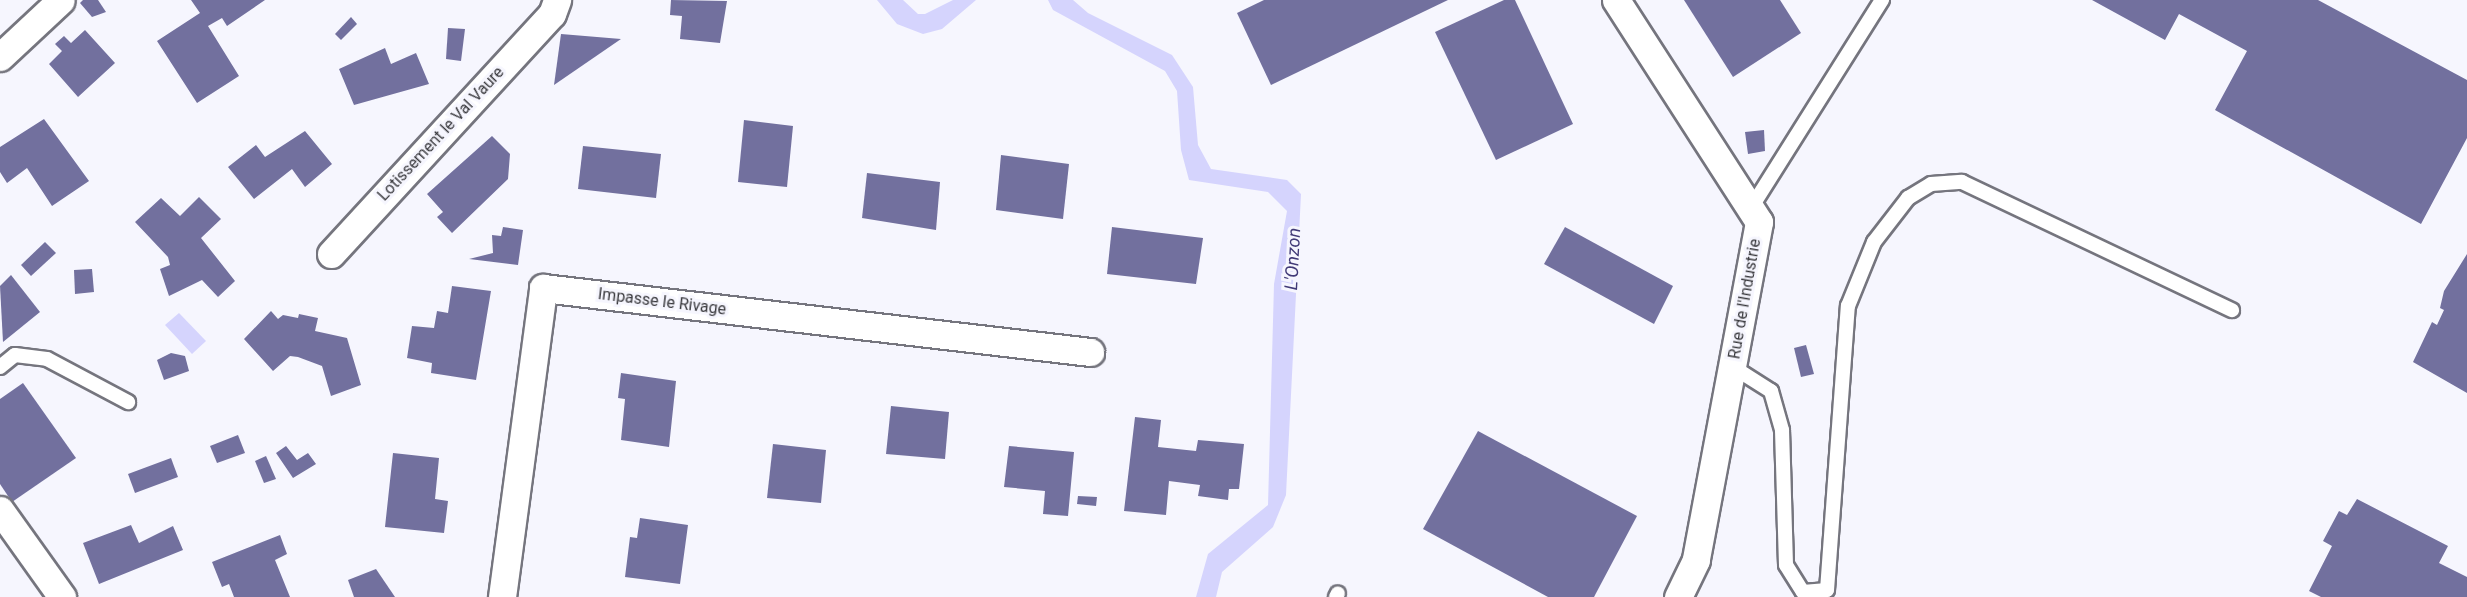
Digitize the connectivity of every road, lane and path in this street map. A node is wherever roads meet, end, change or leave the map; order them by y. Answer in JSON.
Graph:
{"nodes":[{"id":1,"x":61,"y":0,"type":"edge"},
{"id":2,"x":1616,"y":0,"type":"edge"},
{"id":3,"x":1882,"y":0,"type":"edge"},
{"id":4,"x":554,"y":7,"type":"edge"},
{"id":5,"x":0,"y":57,"type":"edge"},
{"id":6,"x":1751,"y":208,"type":"junction"},
{"id":7,"x":331,"y":255,"type":"dead end"},
{"id":8,"x":2232,"y":310,"type":"dead end"},
{"id":9,"x":1090,"y":352,"type":"dead end"},
{"id":10,"x":0,"y":367,"type":"edge"},
{"id":11,"x":1733,"y":367,"type":"junction"},
{"id":12,"x":128,"y":402,"type":"dead end"},
{"id":13,"x":0,"y":510,"type":"edge"},
{"id":14,"x":62,"y":597,"type":"edge"},
{"id":15,"x":502,"y":597,"type":"edge"},
{"id":16,"x":1678,"y":597,"type":"edge"}],
"edges":[{"from":1,"to":5,"type":"street"},
{"from":2,"to":6,"type":"street","name":"Rue de l'Industrie"},
{"from":3,"to":6,"type":"lane"},
{"from":4,"to":7,"type":"street","name":"Lotissement le Val Vaure"},
{"from":6,"to":11,"type":"street","name":"Rue de l'Industrie"},
{"from":8,"to":11,"type":"lane"},
{"from":9,"to":15,"type":"street","name":"Impasse le Rivage"},
{"from":10,"to":12,"type":"lane"},
{"from":11,"to":16,"type":"street","name":"Rue de l'Industrie"},
{"from":13,"to":14,"type":"street"}]}
